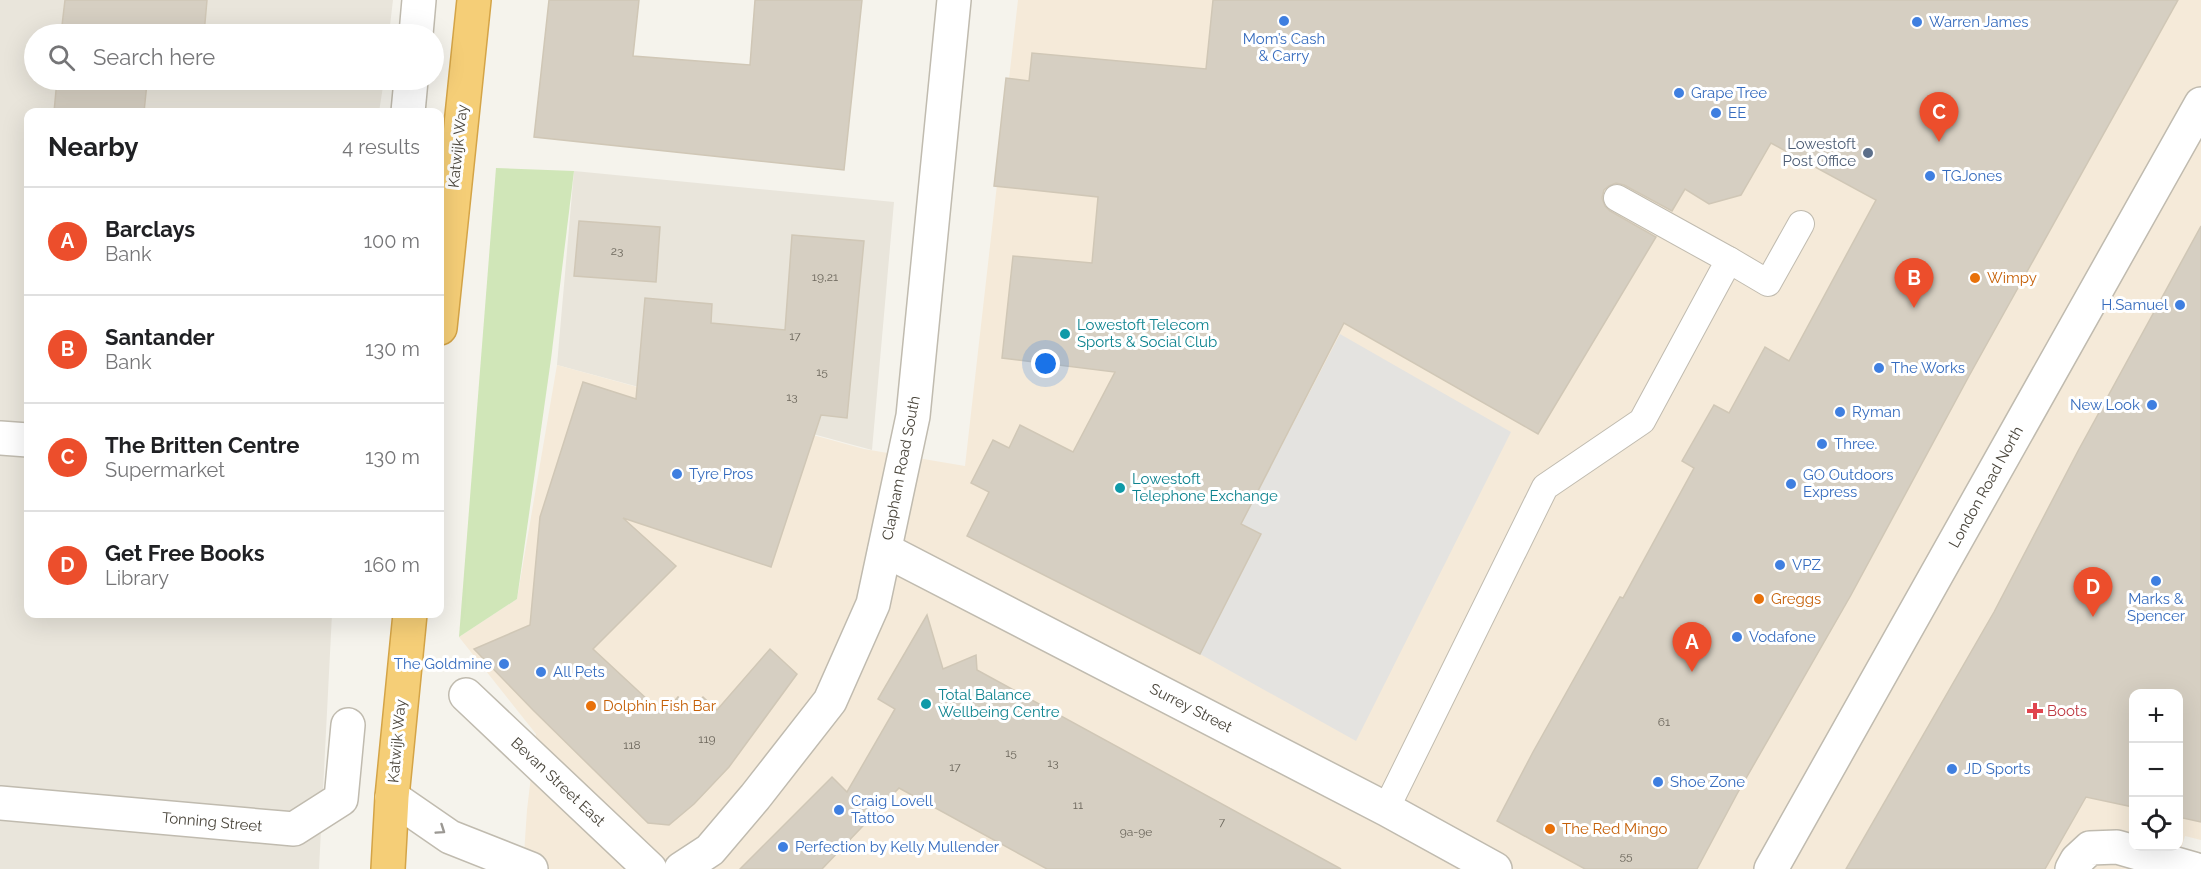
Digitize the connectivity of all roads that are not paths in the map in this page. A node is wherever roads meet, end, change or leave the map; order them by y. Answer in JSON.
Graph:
{"nodes":[{"id":1,"x":419,"y":0,"type":"edge"},
{"id":2,"x":474,"y":0,"type":"edge"},
{"id":3,"x":954,"y":0,"type":"edge"},
{"id":4,"x":417,"y":24,"type":"edge"},
{"id":5,"x":410,"y":90,"type":"edge"},
{"id":6,"x":2201,"y":104,"type":"edge"},
{"id":7,"x":408,"y":108,"type":"edge"},
{"id":8,"x":1617,"y":198,"type":"dead end"},
{"id":9,"x":1801,"y":224,"type":"dead end"},
{"id":10,"x":1730,"y":260,"type":"junction"},
{"id":11,"x":444,"y":289,"type":"edge"},
{"id":12,"x":0,"y":438,"type":"edge"},
{"id":13,"x":24,"y":440,"type":"edge"},
{"id":14,"x":885,"y":550,"type":"junction"},
{"id":15,"x":410,"y":618,"type":"edge"},
{"id":16,"x":466,"y":695,"type":"dead end"},
{"id":17,"x":348,"y":725,"type":"dead end"},
{"id":18,"x":392,"y":797,"type":"junction"},
{"id":19,"x":0,"y":803,"type":"edge"},
{"id":20,"x":1386,"y":809,"type":"junction"},
{"id":21,"x":1487,"y":864,"type":"edge"},
{"id":22,"x":388,"y":869,"type":"edge"},
{"id":23,"x":531,"y":869,"type":"edge"},
{"id":24,"x":650,"y":869,"type":"edge"},
{"id":25,"x":681,"y":869,"type":"edge"},
{"id":26,"x":1771,"y":869,"type":"edge"},
{"id":27,"x":2072,"y":869,"type":"edge"},
{"id":28,"x":2194,"y":869,"type":"edge"}],
"edges":[{"from":1,"to":4,"type":"street"},
{"from":2,"to":11,"type":"highway","name":"Katwijk Way"},
{"from":3,"to":14,"type":"street","name":"Clapham Road South"},
{"from":5,"to":7,"type":"street"},
{"from":6,"to":26,"type":"street","name":"London Road North"},
{"from":8,"to":10,"type":"lane"},
{"from":9,"to":10,"type":"lane"},
{"from":10,"to":20,"type":"lane"},
{"from":12,"to":13,"type":"street"},
{"from":14,"to":20,"type":"street","name":"Surrey Street"},
{"from":14,"to":25,"type":"street","name":"Clapham Road South"},
{"from":15,"to":18,"type":"highway","name":"Katwijk Way"},
{"from":16,"to":24,"type":"street","name":"Bevan Street East"},
{"from":17,"to":19,"type":"street","name":"Tonning Street"},
{"from":18,"to":22,"type":"highway","name":"Katwijk Way"},
{"from":18,"to":23,"type":"street","one_way":true},
{"from":20,"to":21,"type":"street","name":"Surrey Street"},
{"from":27,"to":28,"type":"street"}]}
